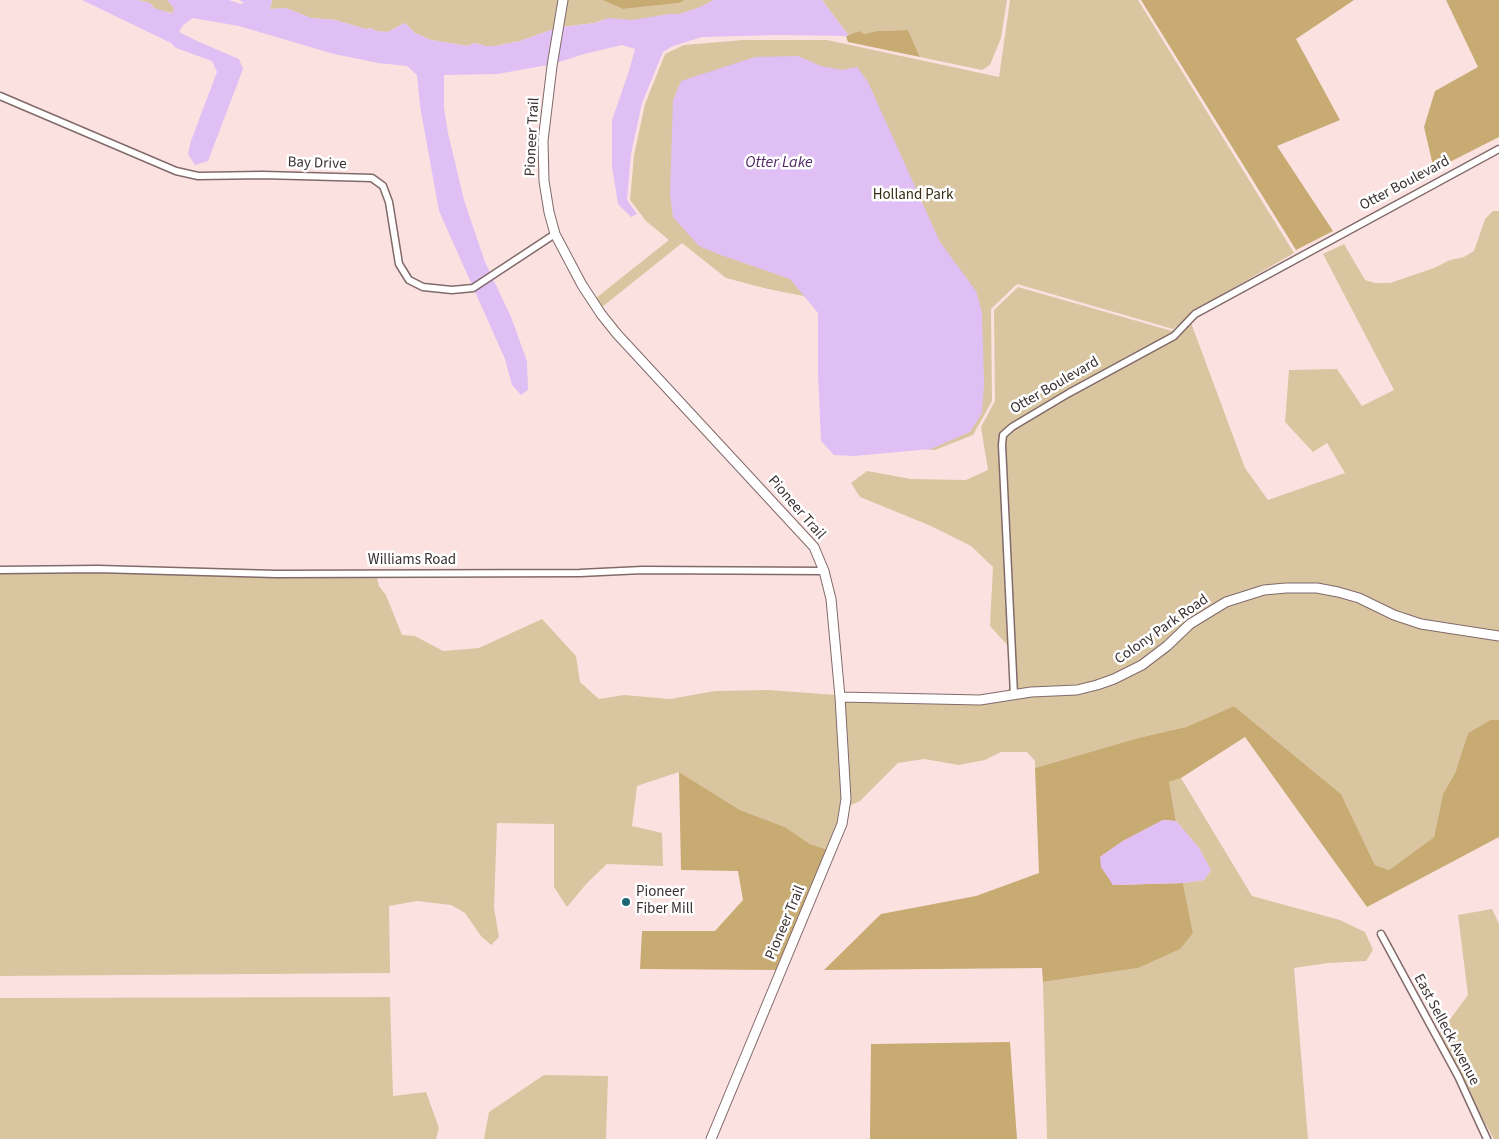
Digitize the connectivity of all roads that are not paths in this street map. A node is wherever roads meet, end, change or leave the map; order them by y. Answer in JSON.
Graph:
{"nodes":[{"id":1,"x":564,"y":0,"type":"edge"},
{"id":2,"x":0,"y":96,"type":"edge"},
{"id":3,"x":1499,"y":149,"type":"edge"},
{"id":4,"x":555,"y":234,"type":"junction"},
{"id":5,"x":0,"y":570,"type":"edge"},
{"id":6,"x":824,"y":572,"type":"junction"},
{"id":7,"x":1499,"y":636,"type":"edge"},
{"id":8,"x":1014,"y":695,"type":"junction"},
{"id":9,"x":840,"y":697,"type":"junction"},
{"id":10,"x":1381,"y":934,"type":"dead end"},
{"id":11,"x":711,"y":1139,"type":"edge"},
{"id":12,"x":1487,"y":1139,"type":"edge"}],
"edges":[{"from":1,"to":4,"type":"street","name":"Pioneer Trail"},
{"from":2,"to":4,"type":"street","name":"Bay Drive"},
{"from":3,"to":8,"type":"street","name":"Otter Boulevard"},
{"from":4,"to":6,"type":"street","name":"Pioneer Trail"},
{"from":5,"to":6,"type":"street","name":"Williams Road"},
{"from":6,"to":9,"type":"street","name":"Pioneer Trail"},
{"from":7,"to":8,"type":"street","name":"Colony Park Road"},
{"from":8,"to":9,"type":"street"},
{"from":9,"to":11,"type":"street","name":"Pioneer Trail"},
{"from":10,"to":12,"type":"street","name":"East Selleck Avenue"}]}
